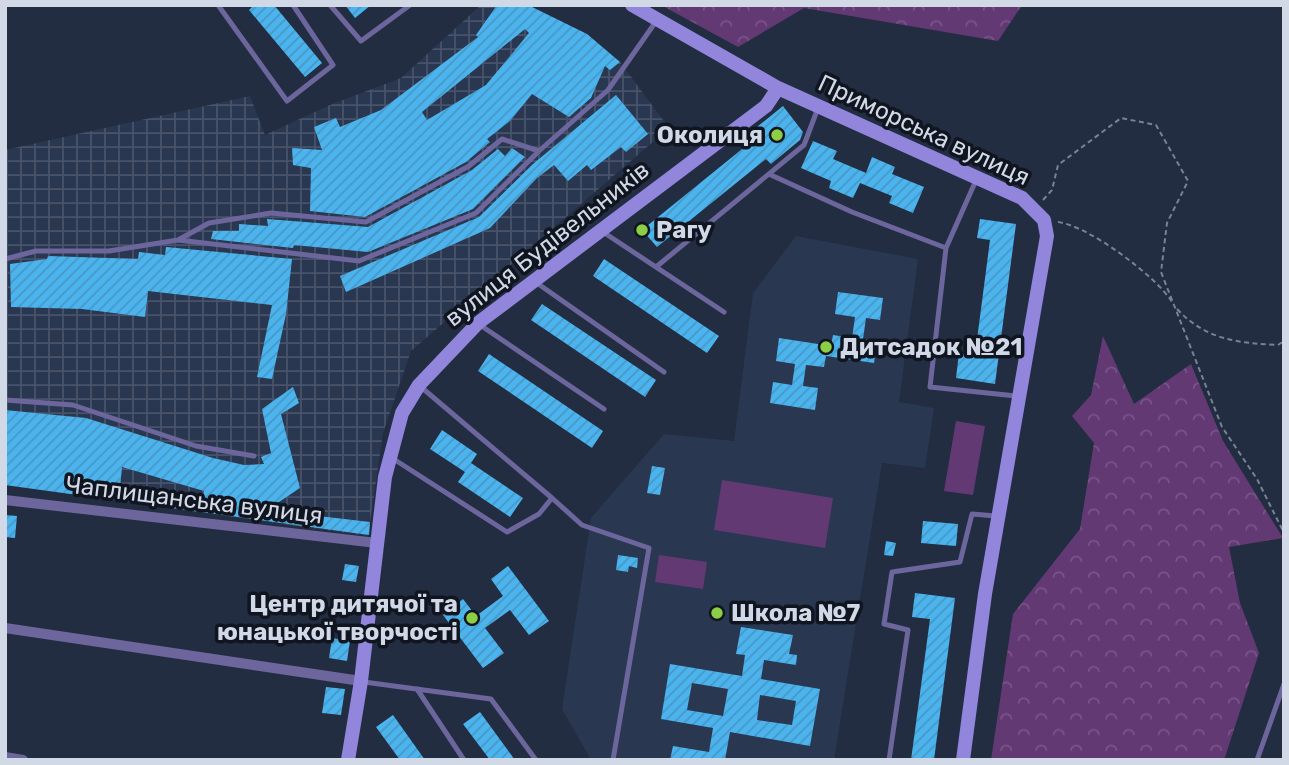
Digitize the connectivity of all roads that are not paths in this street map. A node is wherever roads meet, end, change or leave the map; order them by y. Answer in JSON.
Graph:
{"nodes":[{"id":1,"x":218,"y":5,"type":"edge"},
{"id":2,"x":293,"y":5,"type":"edge"},
{"id":3,"x":330,"y":5,"type":"edge"},
{"id":4,"x":410,"y":5,"type":"edge"},
{"id":5,"x":632,"y":5,"type":"edge"},
{"id":6,"x":657,"y":20,"type":"junction"},
{"id":7,"x":778,"y":88,"type":"junction"},
{"id":8,"x":819,"y":106,"type":"junction"},
{"id":9,"x":539,"y":151,"type":"junction"},
{"id":10,"x":771,"y":175,"type":"junction"},
{"id":11,"x":977,"y":177,"type":"junction"},
{"id":12,"x":600,"y":230,"type":"junction"},
{"id":13,"x":178,"y":240,"type":"junction"},
{"id":14,"x":946,"y":248,"type":"junction"},
{"id":15,"x":5,"y":259,"type":"edge"},
{"id":16,"x":656,"y":267,"type":"junction"},
{"id":17,"x":532,"y":279,"type":"junction"},
{"id":18,"x":724,"y":312,"type":"dead end"},
{"id":19,"x":478,"y":323,"type":"junction"},
{"id":20,"x":664,"y":372,"type":"dead end"},
{"id":21,"x":419,"y":385,"type":"junction"},
{"id":22,"x":1019,"y":396,"type":"junction"},
{"id":23,"x":5,"y":400,"type":"edge"},
{"id":24,"x":604,"y":409,"type":"dead end"},
{"id":25,"x":254,"y":456,"type":"dead end"},
{"id":26,"x":389,"y":457,"type":"junction"},
{"id":27,"x":552,"y":498,"type":"junction"},
{"id":28,"x":5,"y":500,"type":"edge"},
{"id":29,"x":999,"y":516,"type":"junction"},
{"id":30,"x":377,"y":543,"type":"junction"},
{"id":31,"x":5,"y":628,"type":"edge"},
{"id":32,"x":361,"y":681,"type":"junction"},
{"id":33,"x":1284,"y":684,"type":"edge"},
{"id":34,"x":417,"y":689,"type":"junction"},
{"id":35,"x":5,"y":757,"type":"edge"},
{"id":36,"x":23,"y":760,"type":"edge"},
{"id":37,"x":348,"y":760,"type":"edge"},
{"id":38,"x":464,"y":760,"type":"edge"},
{"id":39,"x":537,"y":760,"type":"edge"},
{"id":40,"x":613,"y":760,"type":"edge"},
{"id":41,"x":889,"y":760,"type":"edge"},
{"id":42,"x":963,"y":760,"type":"edge"},
{"id":43,"x":1257,"y":760,"type":"edge"}],
"edges":[{"from":1,"to":2,"type":"lane"},
{"from":3,"to":4,"type":"lane"},
{"from":5,"to":6,"type":"street","name":"Приморська вулиця"},
{"from":6,"to":7,"type":"street","name":"Приморська вулиця"},
{"from":6,"to":9,"type":"lane"},
{"from":7,"to":8,"type":"street","name":"Приморська вулиця"},
{"from":7,"to":12,"type":"street","name":"вулиця Будівельників"},
{"from":8,"to":10,"type":"lane"},
{"from":8,"to":11,"type":"street","name":"Приморська вулиця"},
{"from":9,"to":13,"type":"lane"},
{"from":9,"to":13,"type":"lane"},
{"from":10,"to":14,"type":"lane"},
{"from":10,"to":16,"type":"lane"},
{"from":11,"to":14,"type":"lane"},
{"from":11,"to":22,"type":"street","name":"Приморська вулиця"},
{"from":12,"to":16,"type":"lane"},
{"from":12,"to":17,"type":"street","name":"вулиця Будівельників"},
{"from":13,"to":15,"type":"lane"},
{"from":14,"to":22,"type":"lane"},
{"from":16,"to":18,"type":"lane"},
{"from":17,"to":19,"type":"street","name":"вулиця Будівельників"},
{"from":17,"to":20,"type":"lane"},
{"from":19,"to":21,"type":"street","name":"вулиця Будівельників"},
{"from":19,"to":24,"type":"lane"},
{"from":21,"to":26,"type":"street","name":"вулиця Будівельників"},
{"from":21,"to":27,"type":"lane"},
{"from":22,"to":29,"type":"street","name":"Приморська вулиця"},
{"from":23,"to":25,"type":"lane"},
{"from":26,"to":27,"type":"lane"},
{"from":26,"to":30,"type":"street","name":"вулиця Будівельників"},
{"from":27,"to":40,"type":"lane"},
{"from":28,"to":30,"type":"street","name":"Чаплищанська вулиця"},
{"from":29,"to":41,"type":"lane"},
{"from":29,"to":42,"type":"street","name":"Приморська вулиця"},
{"from":30,"to":32,"type":"street","name":"вулиця Будівельників"},
{"from":31,"to":32,"type":"street"},
{"from":32,"to":34,"type":"lane"},
{"from":32,"to":37,"type":"street","name":"вулиця Будівельників"},
{"from":33,"to":43,"type":"lane"},
{"from":34,"to":38,"type":"lane"},
{"from":34,"to":39,"type":"lane"},
{"from":35,"to":36,"type":"street"}]}
